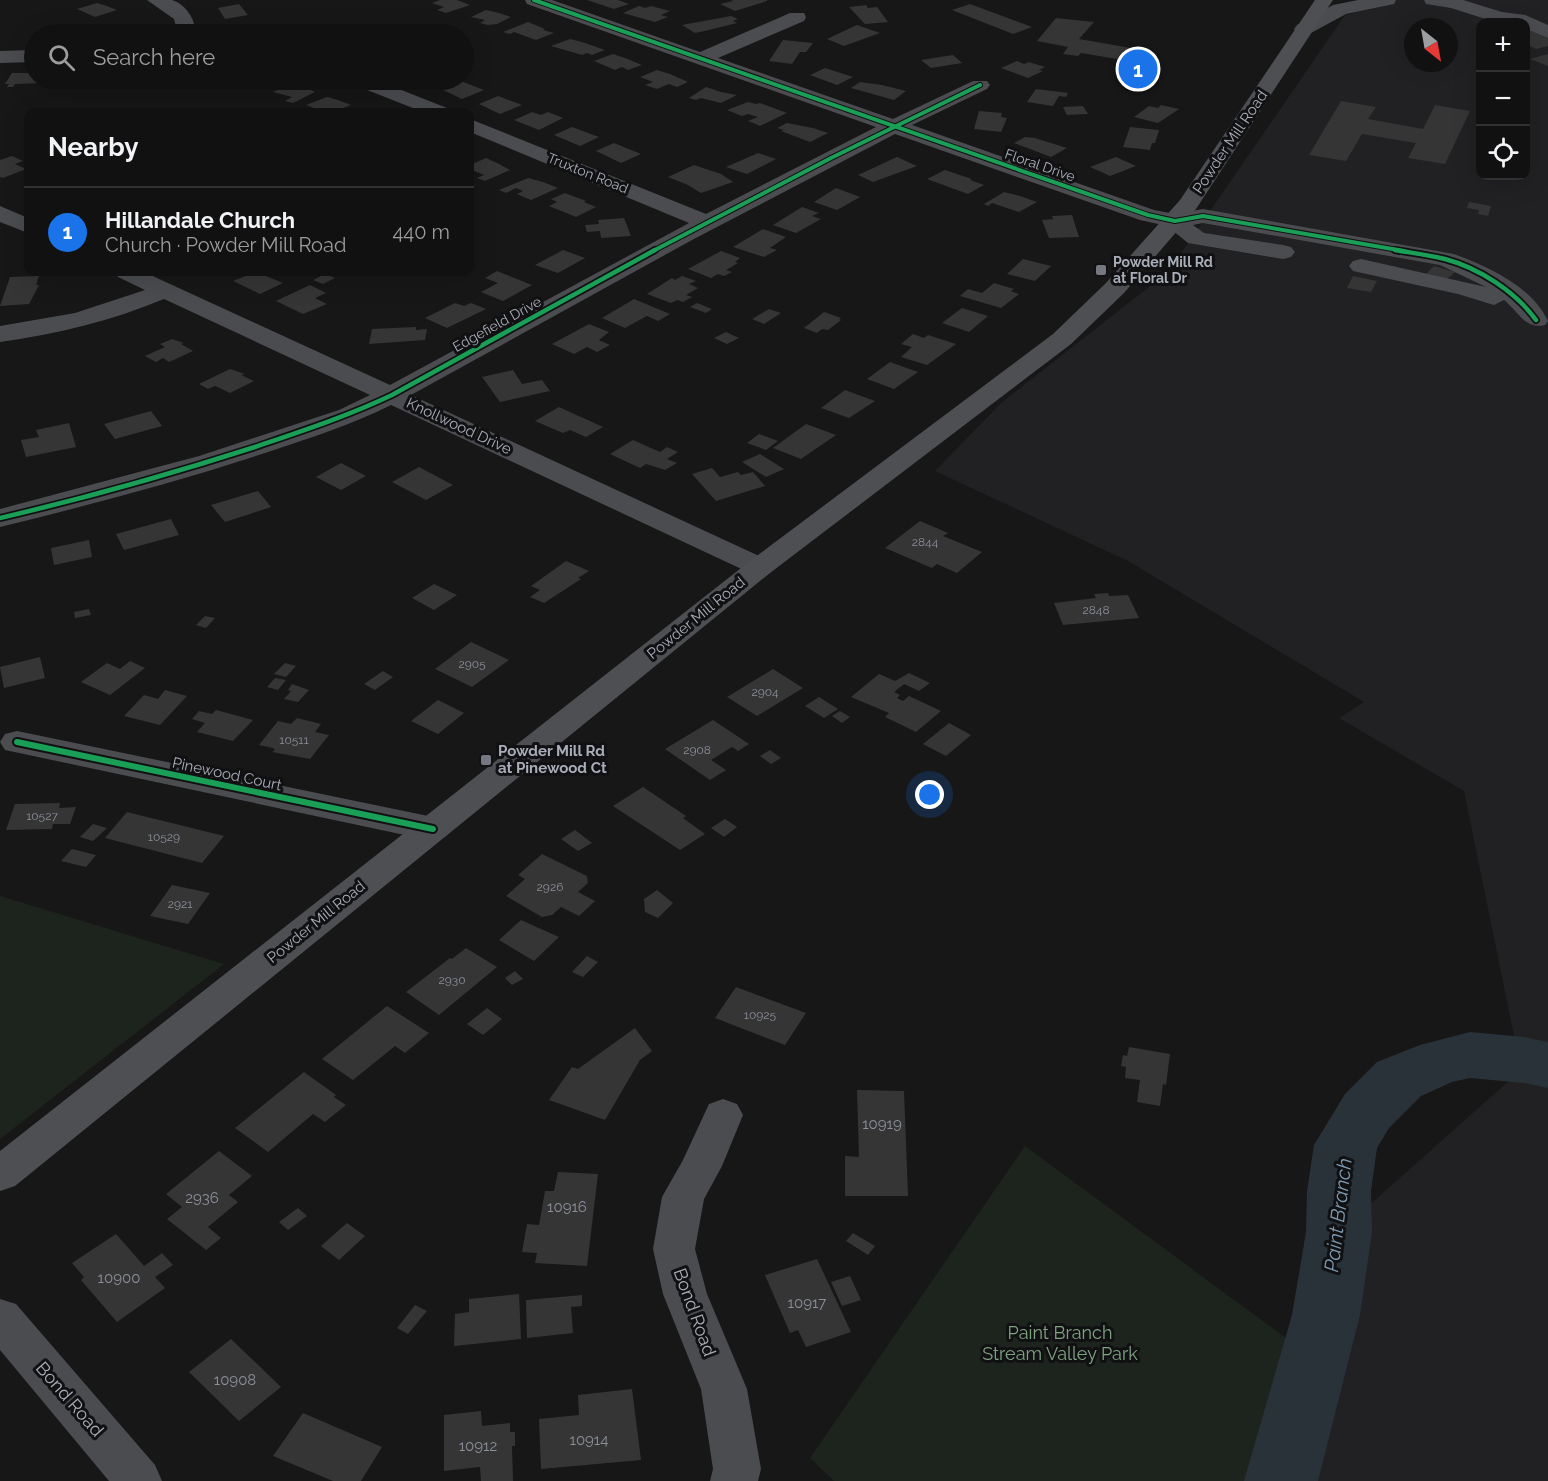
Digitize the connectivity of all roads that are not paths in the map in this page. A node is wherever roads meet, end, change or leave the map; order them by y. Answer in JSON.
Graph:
{"nodes":[{"id":1,"x":156,"y":0,"type":"edge"},
{"id":2,"x":534,"y":0,"type":"edge"},
{"id":3,"x":1324,"y":0,"type":"edge"},
{"id":4,"x":1387,"y":0,"type":"edge"},
{"id":5,"x":1434,"y":0,"type":"edge"},
{"id":6,"x":1492,"y":0,"type":"edge"},
{"id":7,"x":796,"y":17,"type":"dead end"},
{"id":8,"x":1500,"y":18,"type":"edge"},
{"id":9,"x":1517,"y":18,"type":"edge"},
{"id":10,"x":185,"y":24,"type":"edge"},
{"id":11,"x":1530,"y":24,"type":"edge"},
{"id":12,"x":1304,"y":29,"type":"junction"},
{"id":13,"x":1548,"y":32,"type":"edge"},
{"id":14,"x":24,"y":56,"type":"edge"},
{"id":15,"x":0,"y":57,"type":"edge"},
{"id":16,"x":699,"y":59,"type":"junction"},
{"id":17,"x":980,"y":85,"type":"dead end"},
{"id":18,"x":384,"y":90,"type":"edge"},
{"id":19,"x":430,"y":108,"type":"edge"},
{"id":20,"x":892,"y":126,"type":"junction"},
{"id":21,"x":474,"y":127,"type":"edge"},
{"id":22,"x":0,"y":213,"type":"edge"},
{"id":23,"x":1175,"y":221,"type":"junction"},
{"id":24,"x":707,"y":222,"type":"junction"},
{"id":25,"x":24,"y":224,"type":"edge"},
{"id":26,"x":135,"y":276,"type":"edge"},
{"id":27,"x":165,"y":290,"type":"junction"},
{"id":28,"x":1542,"y":323,"type":"edge"},
{"id":29,"x":0,"y":334,"type":"edge"},
{"id":30,"x":392,"y":395,"type":"junction"},
{"id":31,"x":0,"y":518,"type":"edge"},
{"id":32,"x":760,"y":567,"type":"junction"},
{"id":33,"x":17,"y":741,"type":"dead end"},
{"id":34,"x":433,"y":829,"type":"junction"},
{"id":35,"x":723,"y":1115,"type":"dead end"},
{"id":36,"x":0,"y":1173,"type":"edge"},
{"id":37,"x":0,"y":1318,"type":"edge"},
{"id":38,"x":138,"y":1481,"type":"edge"},
{"id":39,"x":734,"y":1481,"type":"edge"}],
"edges":[{"from":1,"to":10,"type":"street"},
{"from":2,"to":16,"type":"street","name":"Floral Drive"},
{"from":3,"to":12,"type":"main road","name":"Powder Mill Road"},
{"from":4,"to":12,"type":"street"},
{"from":5,"to":8,"type":"street"},
{"from":6,"to":9,"type":"street"},
{"from":7,"to":16,"type":"street"},
{"from":11,"to":13,"type":"street"},
{"from":12,"to":23,"type":"main road","name":"Powder Mill Road"},
{"from":14,"to":15,"type":"street"},
{"from":16,"to":20,"type":"street","name":"Floral Drive"},
{"from":17,"to":20,"type":"street","name":"Edgefield Drive"},
{"from":18,"to":19,"type":"street"},
{"from":20,"to":23,"type":"street","name":"Floral Drive"},
{"from":20,"to":24,"type":"street","name":"Edgefield Drive"},
{"from":21,"to":24,"type":"street","name":"Truxton Road"},
{"from":22,"to":25,"type":"street"},
{"from":23,"to":28,"type":"street","name":"Floral Drive"},
{"from":23,"to":32,"type":"main road","name":"Powder Mill Road"},
{"from":24,"to":30,"type":"street","name":"Edgefield Drive"},
{"from":26,"to":27,"type":"street","name":"Knollwood Drive"},
{"from":27,"to":29,"type":"street"},
{"from":27,"to":30,"type":"street","name":"Knollwood Drive"},
{"from":30,"to":31,"type":"street","name":"Edgefield Drive"},
{"from":30,"to":32,"type":"street","name":"Knollwood Drive"},
{"from":32,"to":34,"type":"main road","name":"Powder Mill Road"},
{"from":33,"to":34,"type":"street","name":"Pinewood Court"},
{"from":34,"to":36,"type":"main road","name":"Powder Mill Road"},
{"from":35,"to":39,"type":"street","name":"Bond Road"},
{"from":37,"to":38,"type":"street","name":"Bond Road"}]}
